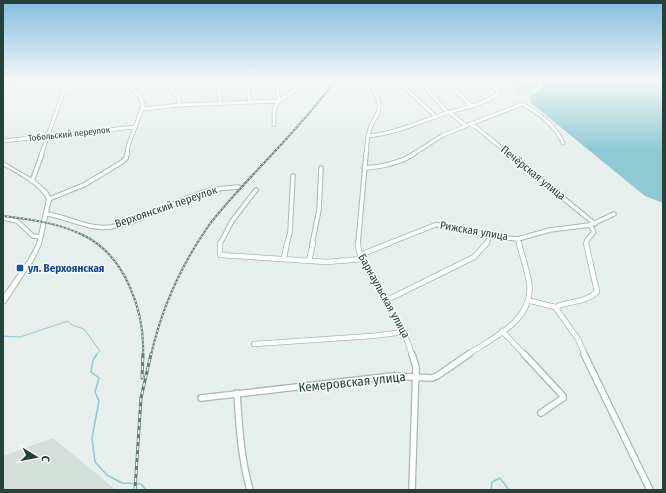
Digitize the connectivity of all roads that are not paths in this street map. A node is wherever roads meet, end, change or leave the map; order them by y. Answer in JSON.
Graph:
{"nodes":[{"id":1,"x":59,"y":105,"type":"edge"},
{"id":2,"x":143,"y":105,"type":"edge"},
{"id":3,"x":179,"y":105,"type":"edge"},
{"id":4,"x":277,"y":105,"type":"edge"},
{"id":5,"x":379,"y":105,"type":"edge"},
{"id":6,"x":423,"y":105,"type":"edge"},
{"id":7,"x":442,"y":105,"type":"edge"},
{"id":8,"x":474,"y":105,"type":"edge"},
{"id":9,"x":519,"y":105,"type":"edge"},
{"id":10,"x":524,"y":105,"type":"edge"},
{"id":11,"x":471,"y":106,"type":"joint"},
{"id":12,"x":143,"y":109,"type":"junction"},
{"id":13,"x":449,"y":113,"type":"junction"},
{"id":14,"x":436,"y":117,"type":"junction"},
{"id":15,"x":274,"y":125,"type":"dead end"},
{"id":16,"x":467,"y":125,"type":"junction"},
{"id":17,"x":135,"y":127,"type":"junction"},
{"id":18,"x":48,"y":136,"type":"junction"},
{"id":19,"x":368,"y":136,"type":"junction"},
{"id":20,"x":3,"y":141,"type":"edge"},
{"id":21,"x":563,"y":143,"type":"dead end"},
{"id":22,"x":3,"y":163,"type":"edge"},
{"id":23,"x":321,"y":168,"type":"dead end"},
{"id":24,"x":364,"y":168,"type":"junction"},
{"id":25,"x":293,"y":176,"type":"dead end"},
{"id":26,"x":32,"y":181,"type":"junction"},
{"id":27,"x":239,"y":187,"type":"dead end"},
{"id":28,"x":256,"y":190,"type":"dead end"},
{"id":29,"x":49,"y":199,"type":"junction"},
{"id":30,"x":47,"y":214,"type":"junction"},
{"id":31,"x":614,"y":214,"type":"dead end"},
{"id":32,"x":3,"y":218,"type":"edge"},
{"id":33,"x":593,"y":224,"type":"junction"},
{"id":34,"x":490,"y":236,"type":"junction"},
{"id":35,"x":41,"y":237,"type":"junction"},
{"id":36,"x":518,"y":239,"type":"junction"},
{"id":37,"x":361,"y":257,"type":"junction"},
{"id":38,"x":284,"y":258,"type":"junction"},
{"id":39,"x":309,"y":261,"type":"junction"},
{"id":40,"x":387,"y":300,"type":"junction"},
{"id":41,"x":3,"y":301,"type":"edge"},
{"id":42,"x":530,"y":301,"type":"junction"},
{"id":43,"x":557,"y":309,"type":"junction"},
{"id":44,"x":502,"y":331,"type":"junction"},
{"id":45,"x":404,"y":332,"type":"junction"},
{"id":46,"x":254,"y":344,"type":"dead end"},
{"id":47,"x":416,"y":377,"type":"junction"},
{"id":48,"x":237,"y":393,"type":"junction"},
{"id":49,"x":200,"y":398,"type":"dead end"},
{"id":50,"x":541,"y":413,"type":"dead end"},
{"id":51,"x":250,"y":490,"type":"edge"},
{"id":52,"x":412,"y":490,"type":"edge"},
{"id":53,"x":650,"y":490,"type":"edge"}],
"edges":[{"from":1,"to":18,"type":"street"},
{"from":2,"to":12,"type":"street"},
{"from":3,"to":12,"type":"street"},
{"from":4,"to":15,"type":"street"},
{"from":5,"to":19,"type":"street","name":"Барнаульская улица"},
{"from":6,"to":14,"type":"street"},
{"from":7,"to":13,"type":"street","name":"Печёрская улица"},
{"from":8,"to":11,"type":"street"},
{"from":9,"to":16,"type":"street"},
{"from":10,"to":21,"type":"street"},
{"from":11,"to":13,"type":"street"},
{"from":12,"to":17,"type":"street"},
{"from":13,"to":14,"type":"street"},
{"from":13,"to":16,"type":"street","name":"Печёрская улица"},
{"from":14,"to":19,"type":"street"},
{"from":16,"to":24,"type":"street"},
{"from":16,"to":33,"type":"street","name":"Печёрская улица"},
{"from":17,"to":18,"type":"street","name":"Тобольский переулок"},
{"from":17,"to":29,"type":"street"},
{"from":18,"to":20,"type":"street","name":"Тобольский переулок"},
{"from":18,"to":26,"type":"street"},
{"from":19,"to":24,"type":"street","name":"Барнаульская улица"},
{"from":22,"to":26,"type":"street"},
{"from":23,"to":39,"type":"street"},
{"from":24,"to":37,"type":"street","name":"Барнаульская улица"},
{"from":25,"to":38,"type":"street"},
{"from":26,"to":29,"type":"street"},
{"from":27,"to":30,"type":"street","name":"Верхоянский переулок"},
{"from":28,"to":38,"type":"street","name":"Рижская улица"},
{"from":29,"to":30,"type":"street"},
{"from":30,"to":35,"type":"street"},
{"from":31,"to":33,"type":"street","name":"Рижская улица"},
{"from":32,"to":35,"type":"street"},
{"from":33,"to":36,"type":"street","name":"Рижская улица"},
{"from":33,"to":43,"type":"street"},
{"from":34,"to":36,"type":"street","name":"Рижская улица"},
{"from":34,"to":37,"type":"street","name":"Рижская улица"},
{"from":34,"to":40,"type":"street"},
{"from":35,"to":41,"type":"street"},
{"from":36,"to":42,"type":"street"},
{"from":37,"to":39,"type":"street","name":"Рижская улица"},
{"from":37,"to":40,"type":"street","name":"Барнаульская улица"},
{"from":38,"to":39,"type":"street","name":"Рижская улица"},
{"from":40,"to":45,"type":"street","name":"Барнаульская улица"},
{"from":42,"to":43,"type":"street"},
{"from":42,"to":44,"type":"street","name":"Кемеровская улица"},
{"from":43,"to":53,"type":"street"},
{"from":44,"to":47,"type":"street","name":"Кемеровская улица"},
{"from":44,"to":50,"type":"street"},
{"from":45,"to":46,"type":"street"},
{"from":45,"to":47,"type":"street","name":"Барнаульская улица"},
{"from":47,"to":48,"type":"street","name":"Кемеровская улица"},
{"from":47,"to":52,"type":"street","name":"Барнаульская улица"},
{"from":48,"to":49,"type":"street","name":"Кемеровская улица"},
{"from":48,"to":51,"type":"street"}]}
